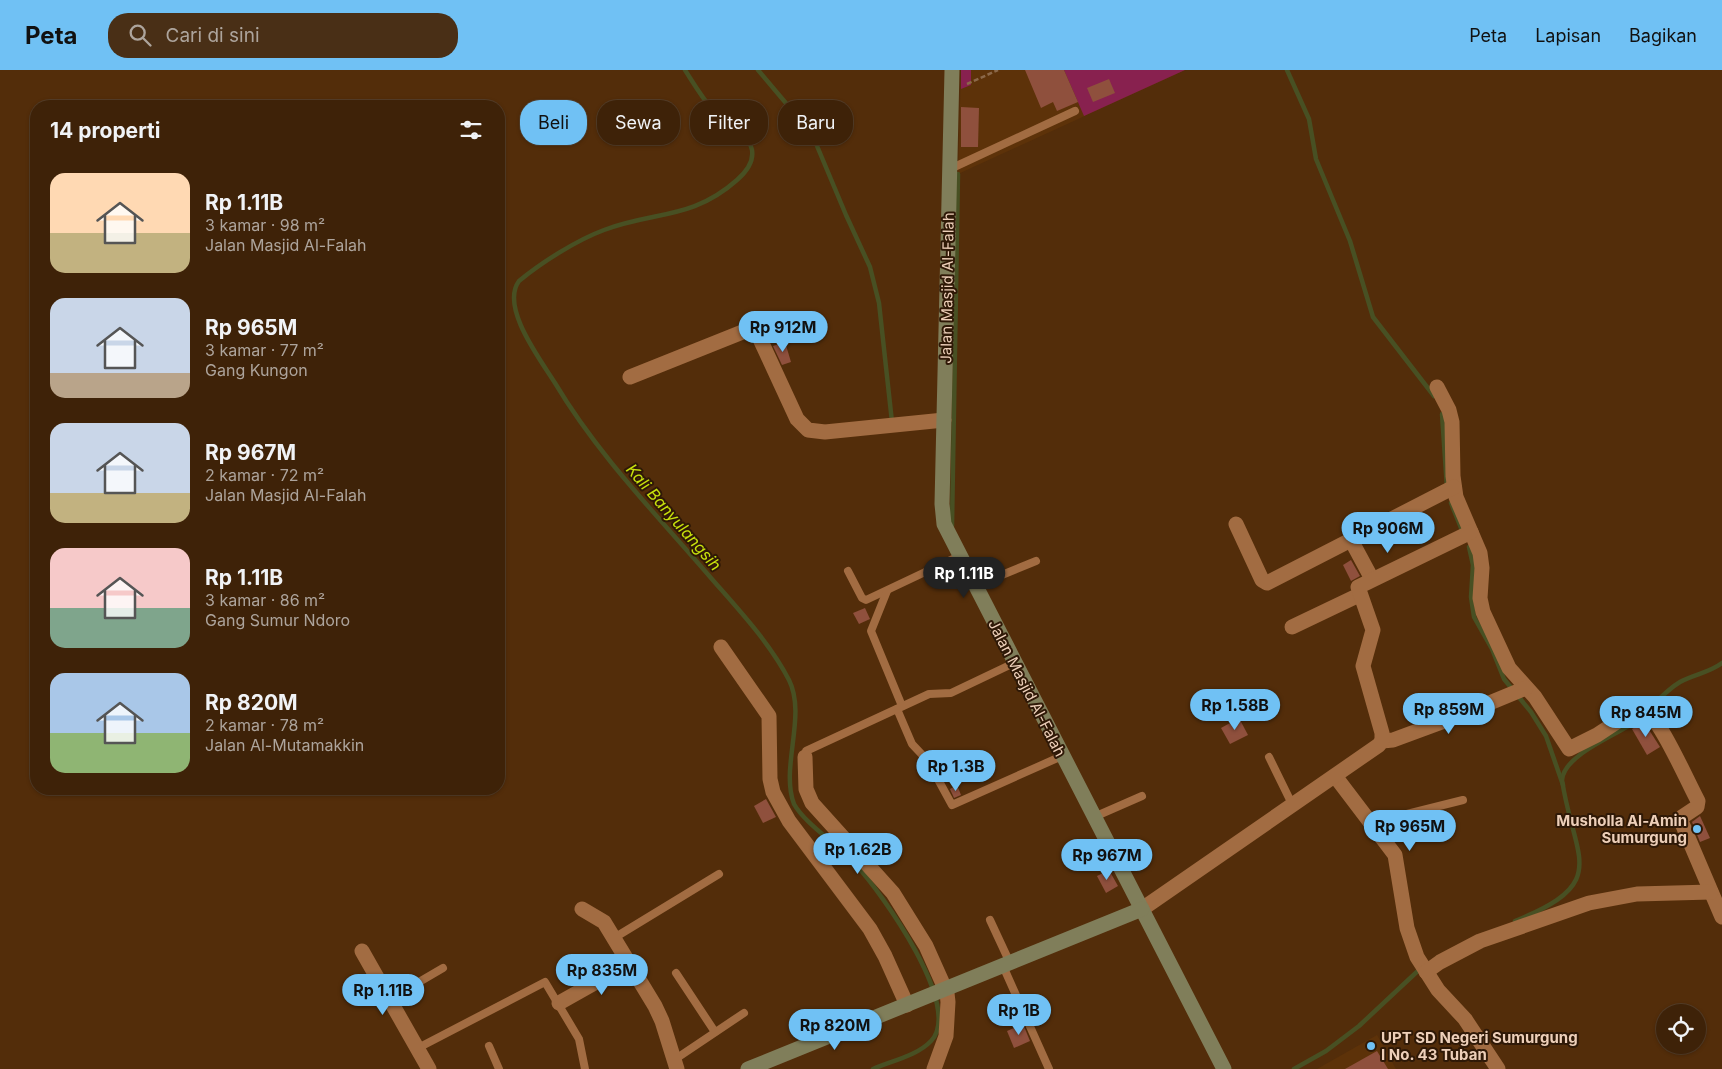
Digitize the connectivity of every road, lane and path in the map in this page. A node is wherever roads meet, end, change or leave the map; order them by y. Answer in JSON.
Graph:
{"nodes":[{"id":1,"x":952,"y":70,"type":"edge"},
{"id":2,"x":998,"y":70,"type":"edge"},
{"id":3,"x":951,"y":91,"type":"junction"},
{"id":4,"x":1075,"y":111,"type":"dead end"},
{"id":5,"x":950,"y":169,"type":"junction"},
{"id":6,"x":630,"y":377,"type":"dead end"},
{"id":7,"x":1437,"y":387,"type":"dead end"},
{"id":8,"x":944,"y":420,"type":"junction"},
{"id":9,"x":1450,"y":490,"type":"junction"},
{"id":10,"x":1236,"y":524,"type":"dead end"},
{"id":11,"x":1466,"y":534,"type":"junction"},
{"id":12,"x":1351,"y":540,"type":"junction"},
{"id":13,"x":959,"y":556,"type":"junction"},
{"id":14,"x":1036,"y":561,"type":"dead end"},
{"id":15,"x":848,"y":571,"type":"dead end"},
{"id":16,"x":1372,"y":580,"type":"junction"},
{"id":17,"x":975,"y":586,"type":"junction"},
{"id":18,"x":887,"y":591,"type":"junction"},
{"id":19,"x":1359,"y":595,"type":"junction"},
{"id":20,"x":1292,"y":627,"type":"dead end"},
{"id":21,"x":721,"y":647,"type":"dead end"},
{"id":22,"x":1014,"y":663,"type":"junction"},
{"id":23,"x":1519,"y":691,"type":"junction"},
{"id":24,"x":900,"y":708,"type":"junction"},
{"id":25,"x":1382,"y":741,"type":"junction"},
{"id":26,"x":1062,"y":756,"type":"junction"},
{"id":27,"x":805,"y":757,"type":"joint"},
{"id":28,"x":1269,"y":757,"type":"dead end"},
{"id":29,"x":1334,"y":776,"type":"junction"},
{"id":30,"x":1142,"y":796,"type":"dead end"},
{"id":31,"x":1464,"y":800,"type":"dead end"},
{"id":32,"x":1292,"y":804,"type":"junction"},
{"id":33,"x":1094,"y":818,"type":"junction"},
{"id":34,"x":1369,"y":824,"type":"junction"},
{"id":35,"x":718,"y":874,"type":"dead end"},
{"id":36,"x":1711,"y":892,"type":"junction"},
{"id":37,"x":582,"y":909,"type":"dead end"},
{"id":38,"x":1142,"y":909,"type":"junction"},
{"id":39,"x":1722,"y":918,"type":"edge"},
{"id":40,"x":990,"y":920,"type":"dead end"},
{"id":41,"x":614,"y":938,"type":"junction"},
{"id":42,"x":362,"y":951,"type":"dead end"},
{"id":43,"x":630,"y":963,"type":"junction"},
{"id":44,"x":1007,"y":965,"type":"junction"},
{"id":45,"x":442,"y":968,"type":"dead end"},
{"id":46,"x":1424,"y":968,"type":"junction"},
{"id":47,"x":676,"y":973,"type":"dead end"},
{"id":48,"x":944,"y":990,"type":"junction"},
{"id":49,"x":390,"y":999,"type":"junction"},
{"id":50,"x":559,"y":1003,"type":"junction"},
{"id":51,"x":909,"y":1004,"type":"junction"},
{"id":52,"x":744,"y":1013,"type":"dead end"},
{"id":53,"x":715,"y":1032,"type":"junction"},
{"id":54,"x":489,"y":1046,"type":"dead end"},
{"id":55,"x":418,"y":1048,"type":"junction"},
{"id":56,"x":676,"y":1064,"type":"edge"},
{"id":57,"x":429,"y":1069,"type":"edge"},
{"id":58,"x":499,"y":1069,"type":"edge"},
{"id":59,"x":585,"y":1069,"type":"edge"},
{"id":60,"x":748,"y":1069,"type":"edge"},
{"id":61,"x":934,"y":1069,"type":"edge"},
{"id":62,"x":1049,"y":1069,"type":"edge"},
{"id":63,"x":1224,"y":1069,"type":"edge"},
{"id":64,"x":1498,"y":1069,"type":"edge"}],
"edges":[{"from":1,"to":3,"type":"street","name":"Jalan Masjid Al-Falah"},
{"from":2,"to":3,"type":"path"},
{"from":3,"to":5,"type":"street","name":"Jalan Masjid Al-Falah"},
{"from":4,"to":5,"type":"lane"},
{"from":5,"to":8,"type":"street","name":"Jalan Masjid Al-Falah"},
{"from":6,"to":8,"type":"street"},
{"from":7,"to":9,"type":"street"},
{"from":8,"to":13,"type":"street","name":"Jalan Masjid Al-Falah"},
{"from":9,"to":11,"type":"street"},
{"from":9,"to":12,"type":"street"},
{"from":10,"to":12,"type":"street"},
{"from":11,"to":16,"type":"street"},
{"from":11,"to":23,"type":"street"},
{"from":12,"to":16,"type":"street"},
{"from":13,"to":17,"type":"street","name":"Jalan Masjid Al-Falah"},
{"from":13,"to":18,"type":"lane"},
{"from":14,"to":17,"type":"lane"},
{"from":15,"to":18,"type":"lane"},
{"from":16,"to":19,"type":"street"},
{"from":17,"to":22,"type":"street","name":"Jalan Masjid Al-Falah"},
{"from":18,"to":24,"type":"lane"},
{"from":19,"to":20,"type":"street"},
{"from":19,"to":25,"type":"street"},
{"from":21,"to":51,"type":"street"},
{"from":22,"to":24,"type":"lane"},
{"from":22,"to":26,"type":"street","name":"Jalan Masjid Al-Falah"},
{"from":23,"to":25,"type":"street"},
{"from":23,"to":36,"type":"street"},
{"from":24,"to":26,"type":"lane"},
{"from":24,"to":27,"type":"lane"},
{"from":25,"to":29,"type":"street"},
{"from":26,"to":33,"type":"street","name":"Jalan Masjid Al-Falah"},
{"from":27,"to":48,"type":"street"},
{"from":28,"to":32,"type":"lane"},
{"from":29,"to":32,"type":"street"},
{"from":29,"to":34,"type":"street"},
{"from":30,"to":33,"type":"lane"},
{"from":31,"to":34,"type":"lane"},
{"from":32,"to":38,"type":"street"},
{"from":33,"to":38,"type":"street","name":"Jalan Masjid Al-Falah"},
{"from":34,"to":46,"type":"street"},
{"from":35,"to":41,"type":"lane"},
{"from":36,"to":39,"type":"street"},
{"from":36,"to":46,"type":"street"},
{"from":37,"to":41,"type":"street"},
{"from":38,"to":44,"type":"street"},
{"from":38,"to":63,"type":"street","name":"Jalan Masjid Al-Falah"},
{"from":40,"to":44,"type":"lane"},
{"from":41,"to":43,"type":"street"},
{"from":42,"to":49,"type":"street"},
{"from":43,"to":50,"type":"street"},
{"from":43,"to":56,"type":"street"},
{"from":44,"to":48,"type":"street"},
{"from":44,"to":62,"type":"lane"},
{"from":45,"to":49,"type":"lane"},
{"from":46,"to":64,"type":"street"},
{"from":47,"to":53,"type":"lane"},
{"from":48,"to":51,"type":"street"},
{"from":48,"to":61,"type":"street"},
{"from":49,"to":55,"type":"street"},
{"from":50,"to":55,"type":"lane"},
{"from":50,"to":59,"type":"lane"},
{"from":51,"to":60,"type":"street"},
{"from":52,"to":53,"type":"lane"},
{"from":53,"to":56,"type":"lane"},
{"from":54,"to":58,"type":"lane"},
{"from":55,"to":57,"type":"street"}]}
